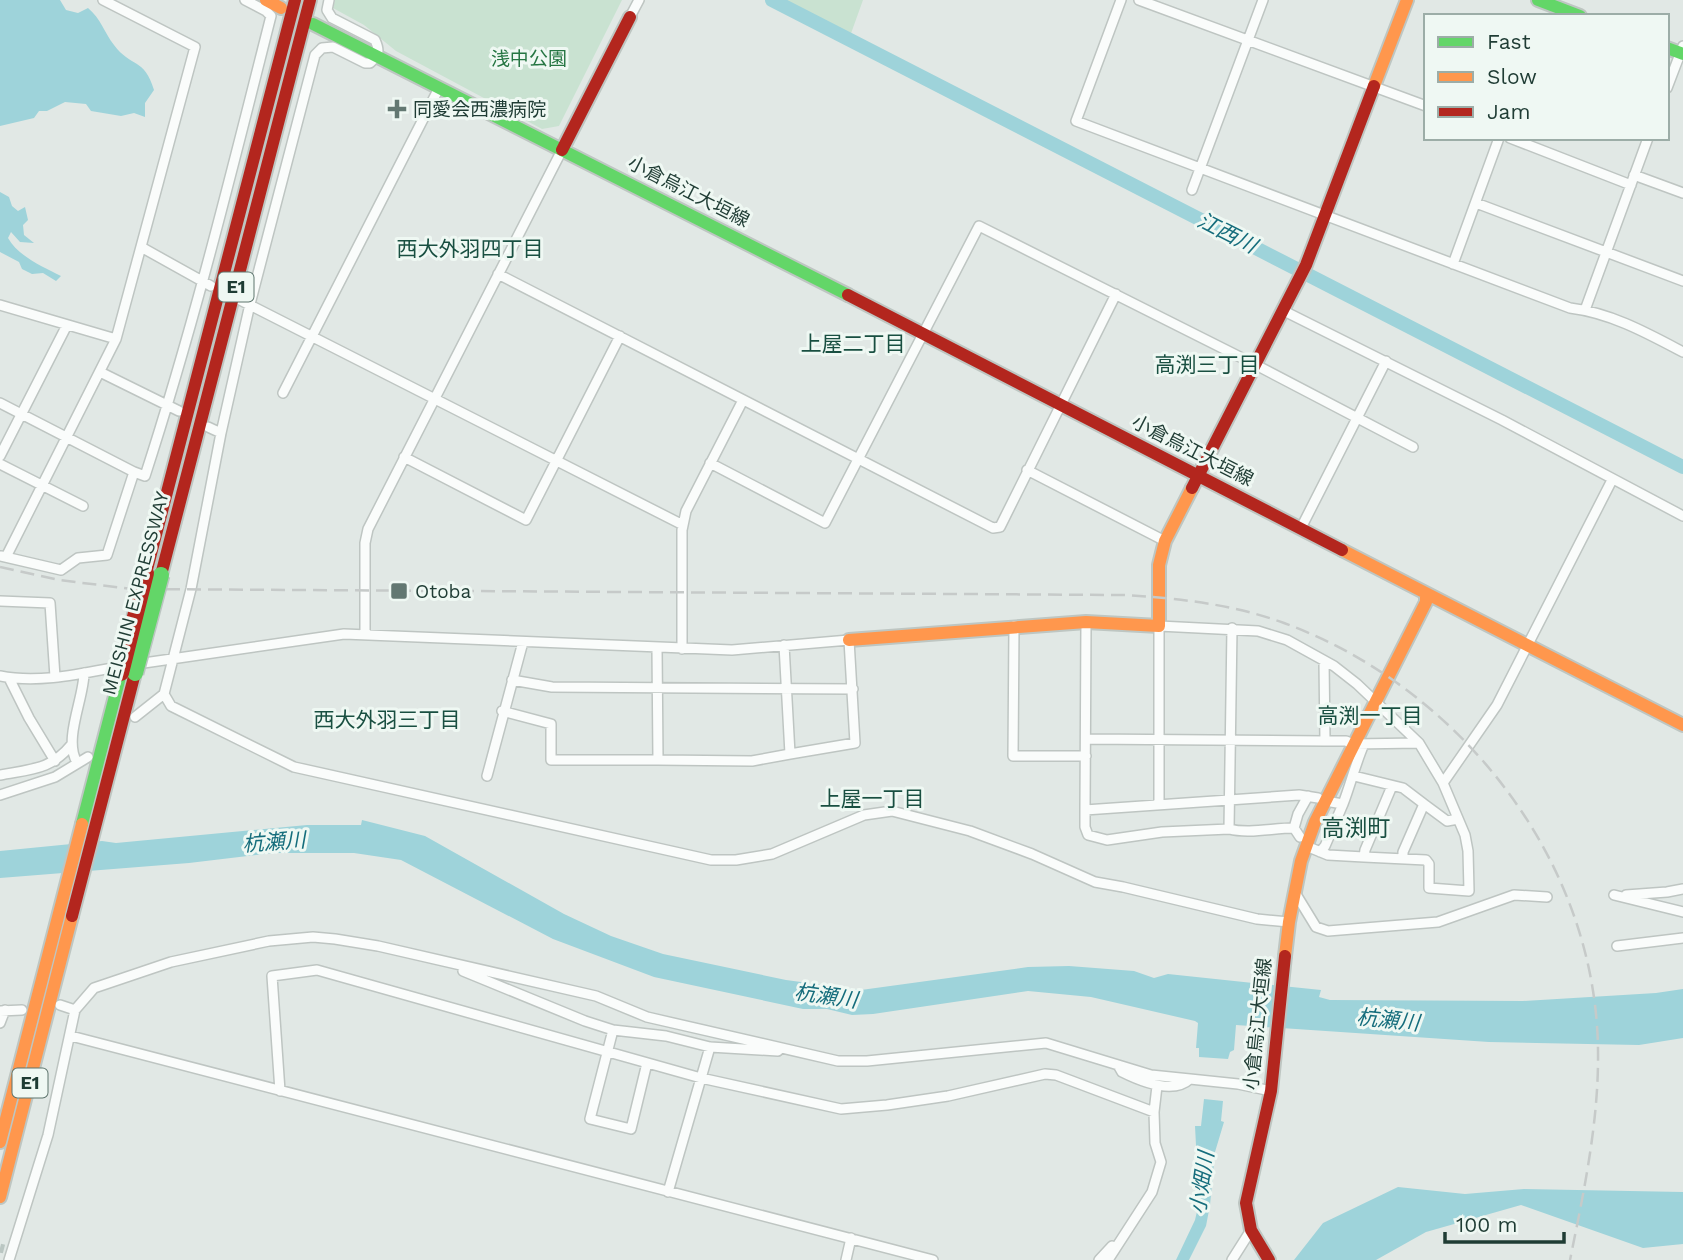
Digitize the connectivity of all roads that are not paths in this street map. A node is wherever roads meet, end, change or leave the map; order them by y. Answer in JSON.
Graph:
{"nodes":[{"id":1,"x":103,"y":0,"type":"edge"},
{"id":2,"x":245,"y":0,"type":"edge"},
{"id":3,"x":310,"y":0,"type":"edge"},
{"id":4,"x":329,"y":0,"type":"edge"},
{"id":5,"x":639,"y":0,"type":"edge"},
{"id":6,"x":1121,"y":0,"type":"edge"},
{"id":7,"x":1139,"y":0,"type":"edge"},
{"id":8,"x":1264,"y":0,"type":"edge"},
{"id":9,"x":1407,"y":0,"type":"edge"},
{"id":10,"x":281,"y":3,"type":"edge"},
{"id":11,"x":1547,"y":5,"type":"edge"},
{"id":12,"x":1574,"y":14,"type":"edge"},
{"id":13,"x":630,"y":17,"type":"joint"},
{"id":14,"x":313,"y":24,"type":"dead end"},
{"id":15,"x":1248,"y":40,"type":"junction"},
{"id":16,"x":1678,"y":50,"type":"edge"},
{"id":17,"x":378,"y":57,"type":"junction"},
{"id":18,"x":1669,"y":81,"type":"edge"},
{"id":19,"x":1375,"y":87,"type":"junction"},
{"id":20,"x":439,"y":88,"type":"junction"},
{"id":21,"x":1424,"y":105,"type":"edge"},
{"id":22,"x":1498,"y":140,"type":"edge"},
{"id":23,"x":1516,"y":140,"type":"edge"},
{"id":24,"x":1647,"y":140,"type":"edge"},
{"id":25,"x":562,"y":150,"type":"junction"},
{"id":26,"x":1199,"y":169,"type":"junction"},
{"id":27,"x":1633,"y":180,"type":"junction"},
{"id":28,"x":1192,"y":190,"type":"dead end"},
{"id":29,"x":1683,"y":193,"type":"edge"},
{"id":30,"x":1476,"y":203,"type":"junction"},
{"id":31,"x":1327,"y":216,"type":"junction"},
{"id":32,"x":141,"y":247,"type":"junction"},
{"id":33,"x":1606,"y":251,"type":"junction"},
{"id":34,"x":1452,"y":264,"type":"junction"},
{"id":35,"x":498,"y":274,"type":"junction"},
{"id":36,"x":1683,"y":281,"type":"edge"},
{"id":37,"x":207,"y":283,"type":"junction"},
{"id":38,"x":1116,"y":294,"type":"junction"},
{"id":39,"x":240,"y":300,"type":"dead end"},
{"id":40,"x":250,"y":304,"type":"junction"},
{"id":41,"x":0,"y":305,"type":"edge"},
{"id":42,"x":1286,"y":308,"type":"junction"},
{"id":43,"x":1585,"y":310,"type":"junction"},
{"id":44,"x":67,"y":325,"type":"junction"},
{"id":45,"x":922,"y":335,"type":"junction"},
{"id":46,"x":312,"y":336,"type":"junction"},
{"id":47,"x":620,"y":336,"type":"junction"},
{"id":48,"x":116,"y":339,"type":"junction"},
{"id":49,"x":1683,"y":352,"type":"edge"},
{"id":50,"x":1386,"y":361,"type":"junction"},
{"id":51,"x":1256,"y":365,"type":"junction"},
{"id":52,"x":100,"y":372,"type":"junction"},
{"id":53,"x":284,"y":393,"type":"dead end"},
{"id":54,"x":434,"y":398,"type":"junction"},
{"id":55,"x":743,"y":400,"type":"junction"},
{"id":56,"x":0,"y":403,"type":"edge"},
{"id":57,"x":168,"y":405,"type":"junction"},
{"id":58,"x":1059,"y":405,"type":"junction"},
{"id":59,"x":179,"y":411,"type":"dead end"},
{"id":60,"x":21,"y":414,"type":"junction"},
{"id":61,"x":1357,"y":417,"type":"junction"},
{"id":62,"x":208,"y":427,"type":"dead end"},
{"id":63,"x":221,"y":433,"type":"junction"},
{"id":64,"x":67,"y":438,"type":"junction"},
{"id":65,"x":1413,"y":447,"type":"dead end"},
{"id":66,"x":0,"y":456,"type":"edge"},
{"id":67,"x":404,"y":457,"type":"junction"},
{"id":68,"x":859,"y":458,"type":"junction"},
{"id":69,"x":556,"y":461,"type":"junction"},
{"id":70,"x":710,"y":463,"type":"junction"},
{"id":71,"x":0,"y":464,"type":"edge"},
{"id":72,"x":1027,"y":470,"type":"junction"},
{"id":73,"x":134,"y":472,"type":"junction"},
{"id":74,"x":1199,"y":477,"type":"junction"},
{"id":75,"x":1612,"y":480,"type":"junction"},
{"id":76,"x":43,"y":485,"type":"junction"},
{"id":77,"x":83,"y":506,"type":"dead end"},
{"id":78,"x":1683,"y":516,"type":"edge"},
{"id":79,"x":683,"y":525,"type":"junction"},
{"id":80,"x":1301,"y":528,"type":"junction"},
{"id":81,"x":1165,"y":541,"type":"junction"},
{"id":82,"x":3,"y":556,"type":"edge"},
{"id":83,"x":154,"y":574,"type":"junction"},
{"id":84,"x":1426,"y":595,"type":"junction"},
{"id":85,"x":0,"y":601,"type":"edge"},
{"id":86,"x":1086,"y":622,"type":"junction"},
{"id":87,"x":1014,"y":626,"type":"junction"},
{"id":88,"x":1159,"y":626,"type":"junction"},
{"id":89,"x":1232,"y":628,"type":"junction"},
{"id":90,"x":365,"y":635,"type":"junction"},
{"id":91,"x":849,"y":640,"type":"junction"},
{"id":92,"x":523,"y":642,"type":"junction"},
{"id":93,"x":784,"y":645,"type":"junction"},
{"id":94,"x":1528,"y":646,"type":"junction"},
{"id":95,"x":657,"y":648,"type":"junction"},
{"id":96,"x":682,"y":649,"type":"junction"},
{"id":97,"x":173,"y":658,"type":"junction"},
{"id":98,"x":1324,"y":661,"type":"junction"},
{"id":99,"x":84,"y":673,"type":"junction"},
{"id":100,"x":4,"y":677,"type":"edge"},
{"id":101,"x":55,"y":677,"type":"junction"},
{"id":102,"x":512,"y":680,"type":"junction"},
{"id":103,"x":657,"y":688,"type":"junction"},
{"id":104,"x":786,"y":688,"type":"junction"},
{"id":105,"x":853,"y":689,"type":"junction"},
{"id":106,"x":164,"y":694,"type":"junction"},
{"id":107,"x":1376,"y":700,"type":"junction"},
{"id":108,"x":502,"y":711,"type":"junction"},
{"id":109,"x":135,"y":717,"type":"dead end"},
{"id":110,"x":1683,"y":724,"type":"edge"},
{"id":111,"x":1087,"y":739,"type":"junction"},
{"id":112,"x":1159,"y":740,"type":"junction"},
{"id":113,"x":1230,"y":741,"type":"junction"},
{"id":114,"x":1325,"y":741,"type":"junction"},
{"id":115,"x":1419,"y":743,"type":"junction"},
{"id":116,"x":72,"y":744,"type":"junction"},
{"id":117,"x":1359,"y":744,"type":"junction"},
{"id":118,"x":790,"y":754,"type":"junction"},
{"id":119,"x":1086,"y":756,"type":"junction"},
{"id":120,"x":88,"y":757,"type":"dead end"},
{"id":121,"x":658,"y":760,"type":"junction"},
{"id":122,"x":55,"y":761,"type":"junction"},
{"id":123,"x":77,"y":762,"type":"junction"},
{"id":124,"x":0,"y":775,"type":"edge"},
{"id":125,"x":487,"y":776,"type":"dead end"},
{"id":126,"x":1354,"y":776,"type":"junction"},
{"id":127,"x":1443,"y":783,"type":"junction"},
{"id":128,"x":1392,"y":786,"type":"junction"},
{"id":129,"x":0,"y":795,"type":"edge"},
{"id":130,"x":1230,"y":800,"type":"junction"},
{"id":131,"x":1331,"y":802,"type":"dead end"},
{"id":132,"x":1159,"y":803,"type":"junction"},
{"id":133,"x":1343,"y":804,"type":"junction"},
{"id":134,"x":1424,"y":804,"type":"junction"},
{"id":135,"x":1086,"y":810,"type":"junction"},
{"id":136,"x":1458,"y":819,"type":"junction"},
{"id":137,"x":1294,"y":828,"type":"junction"},
{"id":138,"x":1229,"y":829,"type":"junction"},
{"id":139,"x":1300,"y":837,"type":"dead end"},
{"id":140,"x":1364,"y":857,"type":"junction"},
{"id":141,"x":1403,"y":858,"type":"junction"},
{"id":142,"x":1683,"y":889,"type":"edge"},
{"id":143,"x":1294,"y":891,"type":"junction"},
{"id":144,"x":1547,"y":897,"type":"dead end"},
{"id":145,"x":1683,"y":912,"type":"edge"},
{"id":146,"x":1289,"y":926,"type":"junction"},
{"id":147,"x":1683,"y":937,"type":"edge"},
{"id":148,"x":1616,"y":946,"type":"dead end"},
{"id":149,"x":457,"y":964,"type":"junction"},
{"id":150,"x":52,"y":968,"type":"junction"},
{"id":151,"x":60,"y":1005,"type":"dead end"},
{"id":152,"x":2,"y":1009,"type":"edge"},
{"id":153,"x":22,"y":1010,"type":"dead end"},
{"id":154,"x":75,"y":1010,"type":"junction"},
{"id":155,"x":0,"y":1023,"type":"edge"},
{"id":156,"x":613,"y":1030,"type":"junction"},
{"id":157,"x":71,"y":1036,"type":"junction"},
{"id":158,"x":710,"y":1047,"type":"junction"},
{"id":159,"x":790,"y":1049,"type":"junction"},
{"id":160,"x":607,"y":1052,"type":"junction"},
{"id":161,"x":648,"y":1063,"type":"junction"},
{"id":162,"x":1118,"y":1065,"type":"junction"},
{"id":163,"x":701,"y":1078,"type":"junction"},
{"id":164,"x":1190,"y":1079,"type":"junction"},
{"id":165,"x":1157,"y":1086,"type":"junction"},
{"id":166,"x":1272,"y":1087,"type":"junction"},
{"id":167,"x":280,"y":1091,"type":"junction"},
{"id":168,"x":1154,"y":1112,"type":"junction"},
{"id":169,"x":0,"y":1142,"type":"edge"},
{"id":170,"x":668,"y":1192,"type":"junction"},
{"id":171,"x":0,"y":1197,"type":"edge"},
{"id":172,"x":1123,"y":1235,"type":"junction"},
{"id":173,"x":1254,"y":1237,"type":"junction"},
{"id":174,"x":851,"y":1238,"type":"junction"},
{"id":175,"x":8,"y":1253,"type":"edge"},
{"id":176,"x":846,"y":1260,"type":"edge"},
{"id":177,"x":933,"y":1260,"type":"edge"},
{"id":178,"x":1099,"y":1260,"type":"edge"},
{"id":179,"x":1108,"y":1260,"type":"edge"},
{"id":180,"x":1232,"y":1260,"type":"edge"},
{"id":181,"x":1269,"y":1260,"type":"edge"}],
"edges":[{"from":1,"to":32,"type":"street"},
{"from":2,"to":37,"type":"street"},
{"from":3,"to":83,"type":"main road","name":"MEISHIN EXPRESSWAY","number":"E1"},
{"from":4,"to":17,"type":"street"},
{"from":5,"to":13,"type":"street"},
{"from":6,"to":26,"type":"street"},
{"from":7,"to":15,"type":"street"},
{"from":8,"to":15,"type":"street"},
{"from":9,"to":19,"type":"main road"},
{"from":10,"to":83,"type":"main road","name":"MEISHIN EXPRESSWAY","number":"E1"},
{"from":11,"to":12,"type":"main road"},
{"from":13,"to":25,"type":"main road"},
{"from":14,"to":17,"type":"main road","name":"小倉烏江大垣線"},
{"from":15,"to":19,"type":"street"},
{"from":15,"to":26,"type":"street"},
{"from":16,"to":18,"type":"street"},
{"from":17,"to":20,"type":"main road","name":"小倉烏江大垣線"},
{"from":17,"to":40,"type":"street"},
{"from":19,"to":21,"type":"street"},
{"from":19,"to":31,"type":"main road"},
{"from":20,"to":25,"type":"main road","name":"小倉烏江大垣線"},
{"from":20,"to":46,"type":"street"},
{"from":22,"to":30,"type":"street"},
{"from":23,"to":27,"type":"street"},
{"from":24,"to":27,"type":"street"},
{"from":25,"to":35,"type":"street"},
{"from":25,"to":45,"type":"main road","name":"小倉烏江大垣線"},
{"from":26,"to":28,"type":"street"},
{"from":26,"to":31,"type":"street"},
{"from":27,"to":29,"type":"street"},
{"from":27,"to":33,"type":"street"},
{"from":30,"to":33,"type":"street"},
{"from":30,"to":34,"type":"street"},
{"from":31,"to":34,"type":"street"},
{"from":31,"to":42,"type":"main road"},
{"from":32,"to":37,"type":"street"},
{"from":32,"to":48,"type":"street"},
{"from":33,"to":36,"type":"street"},
{"from":33,"to":43,"type":"street"},
{"from":34,"to":43,"type":"street"},
{"from":35,"to":47,"type":"street"},
{"from":35,"to":54,"type":"street"},
{"from":37,"to":57,"type":"street"},
{"from":38,"to":45,"type":"street"},
{"from":38,"to":51,"type":"street"},
{"from":38,"to":58,"type":"street"},
{"from":39,"to":40,"type":"street"},
{"from":40,"to":46,"type":"street"},
{"from":40,"to":63,"type":"street"},
{"from":41,"to":44,"type":"street"},
{"from":42,"to":50,"type":"street"},
{"from":42,"to":51,"type":"main road"},
{"from":43,"to":49,"type":"street"},
{"from":44,"to":48,"type":"street"},
{"from":44,"to":60,"type":"street"},
{"from":45,"to":58,"type":"main road","name":"小倉烏江大垣線"},
{"from":45,"to":68,"type":"street"},
{"from":46,"to":53,"type":"street"},
{"from":46,"to":54,"type":"street"},
{"from":47,"to":55,"type":"street"},
{"from":47,"to":69,"type":"street"},
{"from":48,"to":52,"type":"street"},
{"from":50,"to":61,"type":"street"},
{"from":50,"to":75,"type":"street"},
{"from":51,"to":61,"type":"street"},
{"from":51,"to":74,"type":"main road"},
{"from":52,"to":57,"type":"street"},
{"from":52,"to":64,"type":"street"},
{"from":54,"to":67,"type":"street"},
{"from":54,"to":69,"type":"street"},
{"from":55,"to":68,"type":"street"},
{"from":55,"to":70,"type":"street"},
{"from":56,"to":60,"type":"street"},
{"from":57,"to":59,"type":"street"},
{"from":57,"to":73,"type":"street"},
{"from":58,"to":72,"type":"street"},
{"from":58,"to":74,"type":"main road","name":"小倉烏江大垣線"},
{"from":60,"to":64,"type":"street"},
{"from":60,"to":66,"type":"street"},
{"from":61,"to":65,"type":"street"},
{"from":61,"to":80,"type":"street"},
{"from":62,"to":63,"type":"street"},
{"from":63,"to":97,"type":"street"},
{"from":64,"to":73,"type":"street"},
{"from":64,"to":76,"type":"street"},
{"from":67,"to":69,"type":"street"},
{"from":67,"to":90,"type":"street"},
{"from":68,"to":70,"type":"street"},
{"from":68,"to":72,"type":"street"},
{"from":69,"to":79,"type":"street"},
{"from":70,"to":79,"type":"street"},
{"from":71,"to":76,"type":"street"},
{"from":72,"to":81,"type":"street"},
{"from":73,"to":82,"type":"street"},
{"from":74,"to":80,"type":"main road","name":"小倉烏江大垣線"},
{"from":74,"to":81,"type":"main road"},
{"from":75,"to":78,"type":"street"},
{"from":75,"to":94,"type":"street"},
{"from":76,"to":77,"type":"street"},
{"from":76,"to":82,"type":"street"},
{"from":79,"to":96,"type":"street"},
{"from":80,"to":84,"type":"main road","name":"小倉烏江大垣線"},
{"from":81,"to":88,"type":"main road"},
{"from":83,"to":150,"type":"main road","name":"MEISHIN EXPRESSWAY","number":"E1","bridge":true},
{"from":84,"to":94,"type":"main road"},
{"from":84,"to":107,"type":"main road","name":"小倉烏江大垣線"},
{"from":85,"to":101,"type":"street"},
{"from":86,"to":87,"type":"main road"},
{"from":86,"to":88,"type":"main road"},
{"from":86,"to":111,"type":"street"},
{"from":87,"to":91,"type":"main road"},
{"from":87,"to":119,"type":"street"},
{"from":88,"to":89,"type":"street"},
{"from":88,"to":112,"type":"street"},
{"from":89,"to":98,"type":"street"},
{"from":89,"to":113,"type":"street"},
{"from":90,"to":92,"type":"street"},
{"from":90,"to":97,"type":"street"},
{"from":91,"to":93,"type":"street"},
{"from":91,"to":105,"type":"street"},
{"from":92,"to":95,"type":"street"},
{"from":92,"to":102,"type":"street"},
{"from":93,"to":96,"type":"street"},
{"from":93,"to":104,"type":"street"},
{"from":94,"to":110,"type":"main road"},
{"from":94,"to":127,"type":"street"},
{"from":95,"to":96,"type":"street"},
{"from":95,"to":103,"type":"street"},
{"from":97,"to":99,"type":"street"},
{"from":97,"to":106,"type":"street"},
{"from":98,"to":107,"type":"street"},
{"from":98,"to":114,"type":"street"},
{"from":99,"to":101,"type":"street"},
{"from":99,"to":116,"type":"street"},
{"from":100,"to":101,"type":"street"},
{"from":100,"to":122,"type":"street"},
{"from":102,"to":103,"type":"street"},
{"from":102,"to":108,"type":"street"},
{"from":103,"to":104,"type":"street"},
{"from":103,"to":121,"type":"street"},
{"from":104,"to":105,"type":"street"},
{"from":104,"to":118,"type":"street"},
{"from":105,"to":118,"type":"street"},
{"from":106,"to":109,"type":"street"},
{"from":106,"to":146,"type":"street"},
{"from":107,"to":115,"type":"street"},
{"from":107,"to":117,"type":"main road","name":"小倉烏江大垣線"},
{"from":108,"to":121,"type":"street"},
{"from":108,"to":125,"type":"street"},
{"from":111,"to":112,"type":"street"},
{"from":111,"to":119,"type":"street"},
{"from":112,"to":113,"type":"street"},
{"from":112,"to":132,"type":"street"},
{"from":113,"to":114,"type":"street"},
{"from":113,"to":130,"type":"street"},
{"from":114,"to":117,"type":"street"},
{"from":115,"to":117,"type":"street"},
{"from":115,"to":127,"type":"street"},
{"from":116,"to":122,"type":"street"},
{"from":116,"to":123,"type":"street"},
{"from":117,"to":126,"type":"street"},
{"from":117,"to":143,"type":"main road","name":"小倉烏江大垣線"},
{"from":118,"to":121,"type":"street"},
{"from":119,"to":135,"type":"street"},
{"from":120,"to":123,"type":"street"},
{"from":122,"to":124,"type":"street"},
{"from":123,"to":129,"type":"street"},
{"from":126,"to":128,"type":"street"},
{"from":126,"to":133,"type":"street"},
{"from":127,"to":136,"type":"street"},
{"from":128,"to":134,"type":"street"},
{"from":128,"to":140,"type":"street"},
{"from":130,"to":132,"type":"street"},
{"from":130,"to":137,"type":"street"},
{"from":130,"to":138,"type":"street"},
{"from":131,"to":133,"type":"street"},
{"from":132,"to":135,"type":"street"},
{"from":133,"to":140,"type":"street"},
{"from":134,"to":136,"type":"street"},
{"from":134,"to":141,"type":"street"},
{"from":135,"to":138,"type":"street"},
{"from":136,"to":141,"type":"street"},
{"from":137,"to":138,"type":"street"},
{"from":137,"to":139,"type":"street"},
{"from":140,"to":141,"type":"street"},
{"from":142,"to":145,"type":"street"},
{"from":143,"to":144,"type":"street"},
{"from":143,"to":146,"type":"main road","name":"小倉烏江大垣線"},
{"from":146,"to":166,"type":"main road","name":"小倉烏江大垣線"},
{"from":147,"to":148,"type":"street"},
{"from":149,"to":154,"type":"street"},
{"from":149,"to":156,"type":"street"},
{"from":149,"to":159,"type":"street"},
{"from":150,"to":169,"type":"main road","name":"MEISHIN EXPRESSWAY","number":"E1"},
{"from":150,"to":171,"type":"main road","name":"MEISHIN EXPRESSWAY","number":"E1"},
{"from":151,"to":154,"type":"street"},
{"from":152,"to":153,"type":"street"},
{"from":152,"to":155,"type":"street"},
{"from":154,"to":157,"type":"street"},
{"from":156,"to":158,"type":"street"},
{"from":156,"to":160,"type":"street"},
{"from":157,"to":167,"type":"street"},
{"from":157,"to":175,"type":"street"},
{"from":158,"to":159,"type":"street"},
{"from":158,"to":163,"type":"street"},
{"from":159,"to":162,"type":"street"},
{"from":160,"to":161,"type":"street"},
{"from":160,"to":161,"type":"street"},
{"from":160,"to":167,"type":"street"},
{"from":161,"to":163,"type":"street"},
{"from":162,"to":164,"type":"street"},
{"from":162,"to":165,"type":"street"},
{"from":163,"to":168,"type":"street"},
{"from":163,"to":170,"type":"street"},
{"from":164,"to":165,"type":"street"},
{"from":164,"to":166,"type":"street"},
{"from":165,"to":168,"type":"street"},
{"from":166,"to":173,"type":"main road","name":"小倉烏江大垣線"},
{"from":167,"to":170,"type":"street"},
{"from":168,"to":172,"type":"street"},
{"from":170,"to":174,"type":"street"},
{"from":172,"to":178,"type":"street"},
{"from":172,"to":179,"type":"street"},
{"from":173,"to":180,"type":"street"},
{"from":173,"to":181,"type":"main road","name":"小倉烏江大垣線"},
{"from":174,"to":176,"type":"street"},
{"from":174,"to":177,"type":"street"}]}
